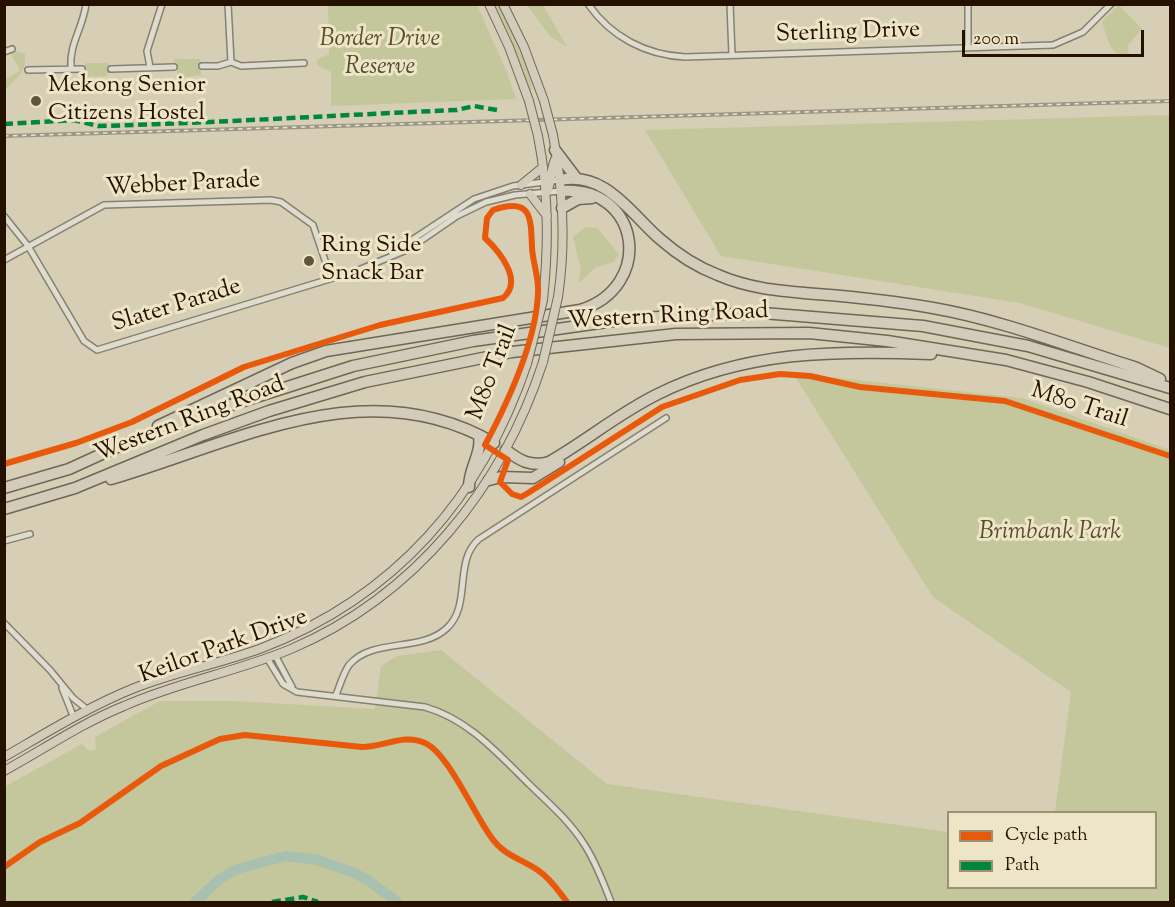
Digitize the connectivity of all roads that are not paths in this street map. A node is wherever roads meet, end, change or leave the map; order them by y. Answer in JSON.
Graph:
{"nodes":[{"id":1,"x":86,"y":4,"type":"edge"},
{"id":2,"x":162,"y":4,"type":"edge"},
{"id":3,"x":228,"y":4,"type":"edge"},
{"id":4,"x":489,"y":4,"type":"edge"},
{"id":5,"x":503,"y":4,"type":"edge"},
{"id":6,"x":588,"y":4,"type":"edge"},
{"id":7,"x":730,"y":4,"type":"edge"},
{"id":8,"x":968,"y":4,"type":"edge"},
{"id":9,"x":1111,"y":4,"type":"edge"},
{"id":10,"x":968,"y":47,"type":"junction"},
{"id":11,"x":732,"y":55,"type":"junction"},
{"id":12,"x":231,"y":62,"type":"junction"},
{"id":13,"x":304,"y":63,"type":"dead end"},
{"id":14,"x":202,"y":66,"type":"dead end"},
{"id":15,"x":150,"y":67,"type":"junction"},
{"id":16,"x":174,"y":67,"type":"dead end"},
{"id":17,"x":71,"y":68,"type":"junction"},
{"id":18,"x":82,"y":69,"type":"dead end"},
{"id":19,"x":111,"y":69,"type":"dead end"},
{"id":20,"x":28,"y":70,"type":"dead end"},
{"id":21,"x":556,"y":153,"type":"junction"},
{"id":22,"x":543,"y":167,"type":"junction"},
{"id":23,"x":578,"y":179,"type":"junction"},
{"id":24,"x":555,"y":184,"type":"junction"},
{"id":25,"x":521,"y":185,"type":"junction"},
{"id":26,"x":546,"y":193,"type":"junction"},
{"id":27,"x":530,"y":194,"type":"junction"},
{"id":28,"x":602,"y":200,"type":"junction"},
{"id":29,"x":562,"y":208,"type":"junction"},
{"id":30,"x":4,"y":216,"type":"edge"},
{"id":31,"x":547,"y":216,"type":"junction"},
{"id":32,"x":28,"y":246,"type":"junction"},
{"id":33,"x":389,"y":256,"type":"junction"},
{"id":34,"x":4,"y":260,"type":"edge"},
{"id":35,"x":331,"y":278,"type":"junction"},
{"id":36,"x":976,"y":355,"type":"junction"},
{"id":37,"x":1170,"y":386,"type":"edge"},
{"id":38,"x":1170,"y":409,"type":"edge"},
{"id":39,"x":666,"y":418,"type":"dead end"},
{"id":40,"x":612,"y":422,"type":"junction"},
{"id":41,"x":479,"y":435,"type":"junction"},
{"id":42,"x":494,"y":443,"type":"junction"},
{"id":43,"x":115,"y":448,"type":"junction"},
{"id":44,"x":506,"y":450,"type":"junction"},
{"id":45,"x":489,"y":480,"type":"junction"},
{"id":46,"x":469,"y":487,"type":"junction"},
{"id":47,"x":4,"y":488,"type":"edge"},
{"id":48,"x":75,"y":488,"type":"junction"},
{"id":49,"x":4,"y":509,"type":"edge"},
{"id":50,"x":30,"y":534,"type":"dead end"},
{"id":51,"x":4,"y":540,"type":"edge"},
{"id":52,"x":4,"y":623,"type":"edge"},
{"id":53,"x":262,"y":648,"type":"junction"},
{"id":54,"x":271,"y":656,"type":"junction"},
{"id":55,"x":60,"y":684,"type":"junction"},
{"id":56,"x":336,"y":695,"type":"junction"},
{"id":57,"x":88,"y":710,"type":"junction"},
{"id":58,"x":74,"y":718,"type":"junction"},
{"id":59,"x":82,"y":727,"type":"junction"},
{"id":60,"x":4,"y":757,"type":"edge"},
{"id":61,"x":4,"y":771,"type":"edge"},
{"id":62,"x":610,"y":903,"type":"edge"}],
"edges":[{"from":1,"to":17,"type":"street"},
{"from":2,"to":15,"type":"street"},
{"from":3,"to":12,"type":"street"},
{"from":4,"to":22,"type":"main road","name":"Keilor Park Drive","bridge":true},
{"from":5,"to":21,"type":"main road","name":"Keilor Park Drive","bridge":true},
{"from":6,"to":11,"type":"street","name":"Sterling Drive"},
{"from":7,"to":11,"type":"street"},
{"from":8,"to":10,"type":"street"},
{"from":9,"to":10,"type":"street","name":"Sterling Drive"},
{"from":10,"to":11,"type":"street","name":"Sterling Drive"},
{"from":12,"to":13,"type":"street"},
{"from":12,"to":14,"type":"street"},
{"from":15,"to":16,"type":"street"},
{"from":15,"to":19,"type":"street"},
{"from":17,"to":18,"type":"street"},
{"from":17,"to":20,"type":"street"},
{"from":21,"to":23,"type":"highway"},
{"from":21,"to":24,"type":"main road","name":"Keilor Park Drive"},
{"from":22,"to":24,"type":"main road","name":"Keilor Park Drive"},
{"from":22,"to":25,"type":"main road"},
{"from":23,"to":24,"type":"highway"},
{"from":23,"to":37,"type":"highway"},
{"from":24,"to":25,"type":"street","name":"Slater Parade"},
{"from":24,"to":26,"type":"main road","name":"Keilor Park Drive"},
{"from":24,"to":26,"type":"street","name":"Slater Parade"},
{"from":24,"to":28,"type":"highway"},
{"from":24,"to":29,"type":"main road","name":"Keilor Park Drive"},
{"from":25,"to":33,"type":"street","name":"Slater Parade"},
{"from":26,"to":27,"type":"street","name":"Slater Parade"},
{"from":26,"to":31,"type":"main road","name":"Keilor Park Drive"},
{"from":27,"to":31,"type":"main road"},
{"from":27,"to":33,"type":"street","name":"Slater Parade"},
{"from":28,"to":29,"type":"highway"},
{"from":28,"to":43,"type":"highway"},
{"from":29,"to":44,"type":"main road","name":"Keilor Park Drive","bridge":true},
{"from":30,"to":32,"type":"street","name":"Slater Parade"},
{"from":31,"to":42,"type":"main road","name":"Keilor Park Drive","bridge":true},
{"from":32,"to":34,"type":"street","name":"Webber Parade"},
{"from":32,"to":35,"type":"street","name":"Webber Parade"},
{"from":32,"to":35,"type":"street","name":"Slater Parade"},
{"from":33,"to":35,"type":"street","name":"Slater Parade"},
{"from":36,"to":38,"type":"highway","name":"Western Ring Road"},
{"from":36,"to":40,"type":"highway"},
{"from":36,"to":48,"type":"highway","name":"Western Ring Road"},
{"from":37,"to":43,"type":"highway","name":"Western Ring Road"},
{"from":39,"to":56,"type":"street"},
{"from":40,"to":44,"type":"highway"},
{"from":40,"to":45,"type":"highway"},
{"from":41,"to":42,"type":"highway"},
{"from":41,"to":46,"type":"highway"},
{"from":41,"to":48,"type":"highway"},
{"from":42,"to":44,"type":"main road"},
{"from":42,"to":46,"type":"main road","name":"Keilor Park Drive"},
{"from":43,"to":47,"type":"highway","name":"Western Ring Road"},
{"from":44,"to":45,"type":"main road","name":"Keilor Park Drive"},
{"from":45,"to":54,"type":"main road","name":"Keilor Park Drive"},
{"from":46,"to":53,"type":"main road","name":"Keilor Park Drive"},
{"from":48,"to":49,"type":"highway","name":"Western Ring Road"},
{"from":50,"to":51,"type":"street"},
{"from":52,"to":55,"type":"street"},
{"from":53,"to":54,"type":"main road"},
{"from":53,"to":57,"type":"main road","name":"Keilor Park Drive"},
{"from":54,"to":56,"type":"street"},
{"from":54,"to":59,"type":"main road","name":"Keilor Park Drive"},
{"from":55,"to":57,"type":"street"},
{"from":55,"to":58,"type":"street"},
{"from":56,"to":62,"type":"street"},
{"from":57,"to":58,"type":"main road","name":"Keilor Park Drive"},
{"from":58,"to":59,"type":"main road"},
{"from":58,"to":60,"type":"main road","name":"Keilor Park Drive"},
{"from":59,"to":61,"type":"main road","name":"Keilor Park Drive"}]}
